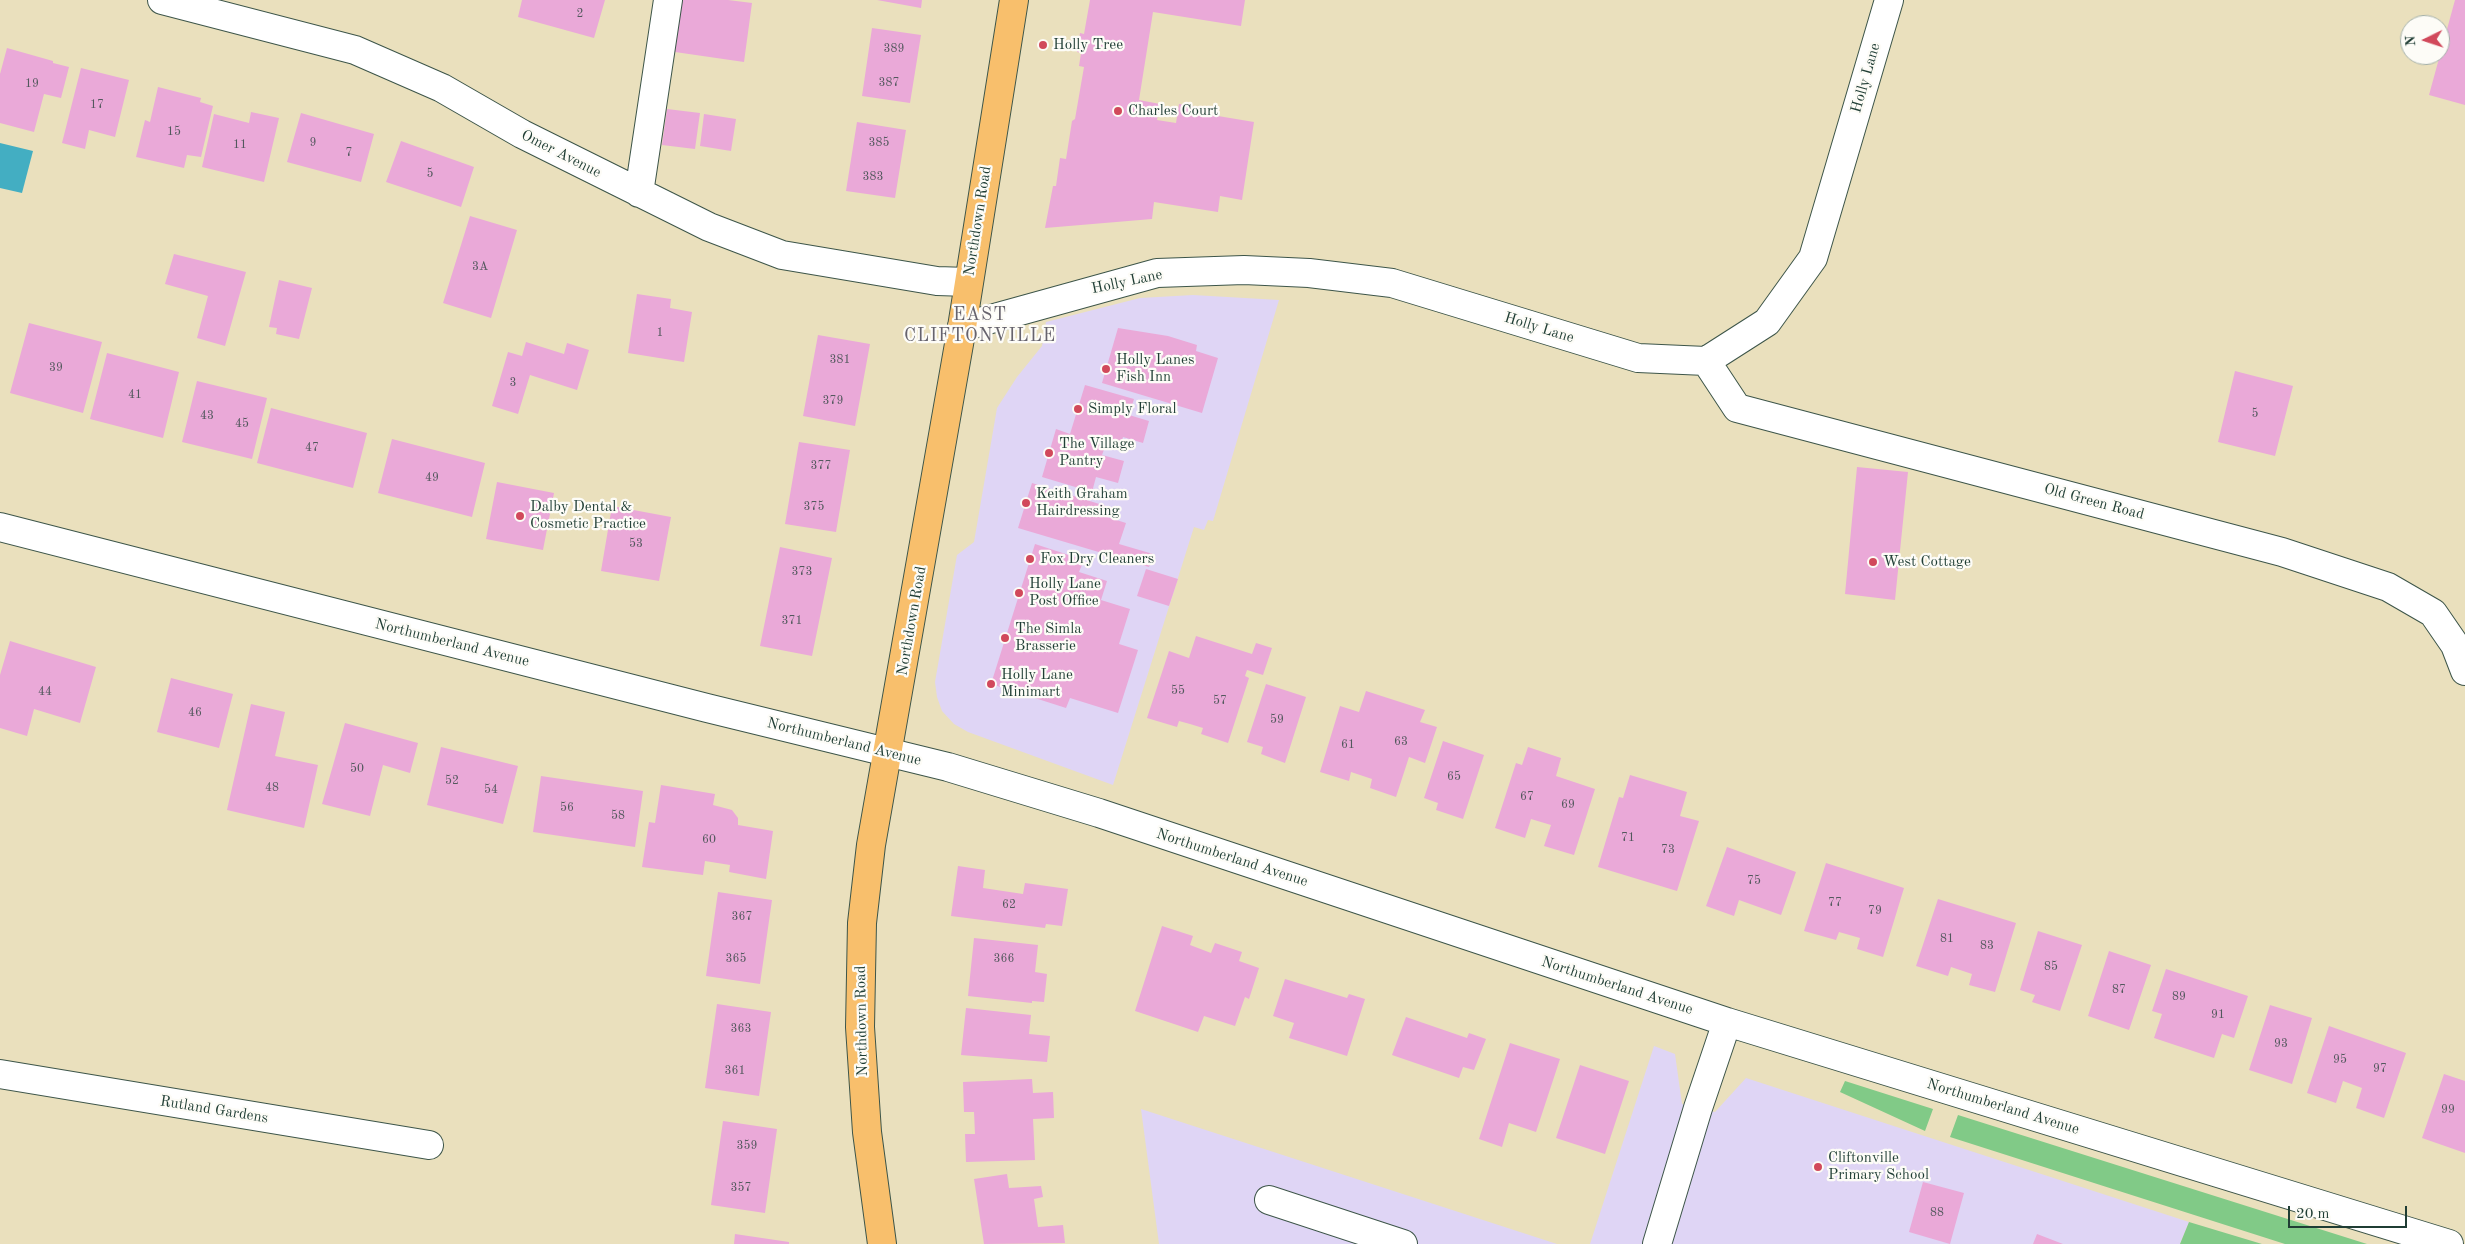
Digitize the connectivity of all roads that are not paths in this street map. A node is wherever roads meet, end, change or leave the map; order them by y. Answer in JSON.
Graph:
{"nodes":[{"id":1,"x":162,"y":0,"type":"edge"},
{"id":2,"x":668,"y":0,"type":"edge"},
{"id":3,"x":1014,"y":0,"type":"edge"},
{"id":4,"x":1889,"y":0,"type":"edge"},
{"id":5,"x":639,"y":193,"type":"junction"},
{"id":6,"x":968,"y":282,"type":"junction"},
{"id":7,"x":962,"y":327,"type":"junction"},
{"id":8,"x":1706,"y":361,"type":"junction"},
{"id":9,"x":0,"y":527,"type":"edge"},
{"id":10,"x":2465,"y":672,"type":"edge"},
{"id":11,"x":888,"y":754,"type":"junction"},
{"id":12,"x":1727,"y":1022,"type":"junction"},
{"id":13,"x":0,"y":1074,"type":"edge"},
{"id":14,"x":428,"y":1145,"type":"dead end"},
{"id":15,"x":1268,"y":1200,"type":"dead end"},
{"id":16,"x":882,"y":1244,"type":"edge"},
{"id":17,"x":1403,"y":1244,"type":"edge"},
{"id":18,"x":1656,"y":1244,"type":"edge"},
{"id":19,"x":2449,"y":1244,"type":"edge"}],
"edges":[{"from":1,"to":5,"type":"street","name":"Omer Avenue"},
{"from":2,"to":5,"type":"street"},
{"from":3,"to":6,"type":"main road","name":"Northdown Road"},
{"from":4,"to":8,"type":"street","name":"Holly Lane"},
{"from":5,"to":6,"type":"street","name":"Omer Avenue"},
{"from":6,"to":7,"type":"main road","name":"Northdown Road"},
{"from":7,"to":8,"type":"street","name":"Holly Lane"},
{"from":7,"to":11,"type":"main road","name":"Northdown Road"},
{"from":8,"to":10,"type":"street","name":"Old Green Road"},
{"from":9,"to":11,"type":"street","name":"Northumberland Avenue"},
{"from":11,"to":12,"type":"street","name":"Northumberland Avenue"},
{"from":11,"to":16,"type":"main road","name":"Northdown Road"},
{"from":12,"to":18,"type":"street"},
{"from":12,"to":19,"type":"street","name":"Northumberland Avenue"},
{"from":13,"to":14,"type":"street","name":"Rutland Gardens"},
{"from":15,"to":17,"type":"street"}]}
